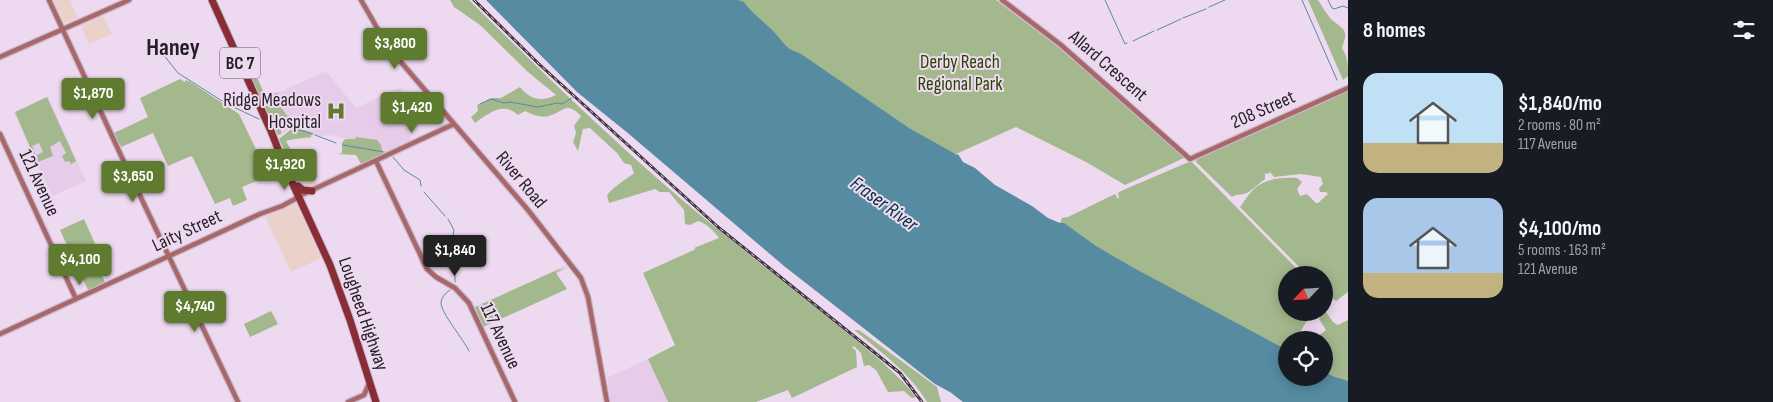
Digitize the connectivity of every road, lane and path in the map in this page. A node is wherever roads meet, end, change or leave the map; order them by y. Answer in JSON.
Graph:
{"nodes":[{"id":1,"x":49,"y":0,"type":"edge"},
{"id":2,"x":129,"y":0,"type":"edge"},
{"id":3,"x":212,"y":0,"type":"edge"},
{"id":4,"x":361,"y":0,"type":"edge"},
{"id":5,"x":1002,"y":0,"type":"edge"},
{"id":6,"x":62,"y":29,"type":"junction"},
{"id":7,"x":0,"y":58,"type":"edge"},
{"id":8,"x":1348,"y":88,"type":"edge"},
{"id":9,"x":454,"y":124,"type":"junction"},
{"id":10,"x":269,"y":126,"type":"junction"},
{"id":11,"x":0,"y":134,"type":"edge"},
{"id":12,"x":1190,"y":159,"type":"joint"},
{"id":13,"x":376,"y":161,"type":"junction"},
{"id":14,"x":298,"y":186,"type":"junction"},
{"id":15,"x":312,"y":191,"type":"junction"},
{"id":16,"x":299,"y":197,"type":"junction"},
{"id":17,"x":169,"y":256,"type":"junction"},
{"id":18,"x":76,"y":299,"type":"junction"},
{"id":19,"x":0,"y":334,"type":"edge"},
{"id":20,"x":370,"y":383,"type":"junction"},
{"id":21,"x":364,"y":395,"type":"junction"},
{"id":22,"x":375,"y":400,"type":"edge"},
{"id":23,"x":238,"y":402,"type":"edge"},
{"id":24,"x":348,"y":402,"type":"edge"},
{"id":25,"x":515,"y":402,"type":"edge"},
{"id":26,"x":607,"y":402,"type":"edge"}],
"edges":[{"from":1,"to":6,"type":"street"},
{"from":2,"to":6,"type":"street"},
{"from":3,"to":10,"type":"highway","name":"Lougheed Highway","number":"BC 7"},
{"from":4,"to":9,"type":"street","name":"River Road"},
{"from":5,"to":12,"type":"street","name":"Allard Crescent"},
{"from":6,"to":7,"type":"street"},
{"from":6,"to":17,"type":"street"},
{"from":8,"to":12,"type":"street","name":"208 Street"},
{"from":9,"to":13,"type":"street","name":"Laity Street"},
{"from":9,"to":26,"type":"street","name":"River Road"},
{"from":10,"to":14,"type":"highway","name":"Lougheed Highway","number":"BC 7"},
{"from":10,"to":16,"type":"highway","name":"Lougheed Highway","number":"BC 7"},
{"from":11,"to":18,"type":"street","name":"121 Avenue"},
{"from":13,"to":15,"type":"street","name":"Laity Street"},
{"from":13,"to":25,"type":"street","name":"117 Avenue"},
{"from":14,"to":15,"type":"highway"},
{"from":14,"to":16,"type":"highway","name":"Lougheed Highway","number":"BC 7"},
{"from":15,"to":16,"type":"street","name":"Laity Street"},
{"from":16,"to":17,"type":"street","name":"Laity Street"},
{"from":16,"to":20,"type":"highway","name":"Lougheed Highway","number":"BC 7"},
{"from":17,"to":18,"type":"street","name":"Laity Street"},
{"from":17,"to":23,"type":"street"},
{"from":18,"to":19,"type":"street","name":"Laity Street"},
{"from":20,"to":21,"type":"street"},
{"from":20,"to":22,"type":"highway","name":"Lougheed Highway","number":"BC 7"},
{"from":21,"to":22,"type":"street"},
{"from":21,"to":24,"type":"street"}]}
